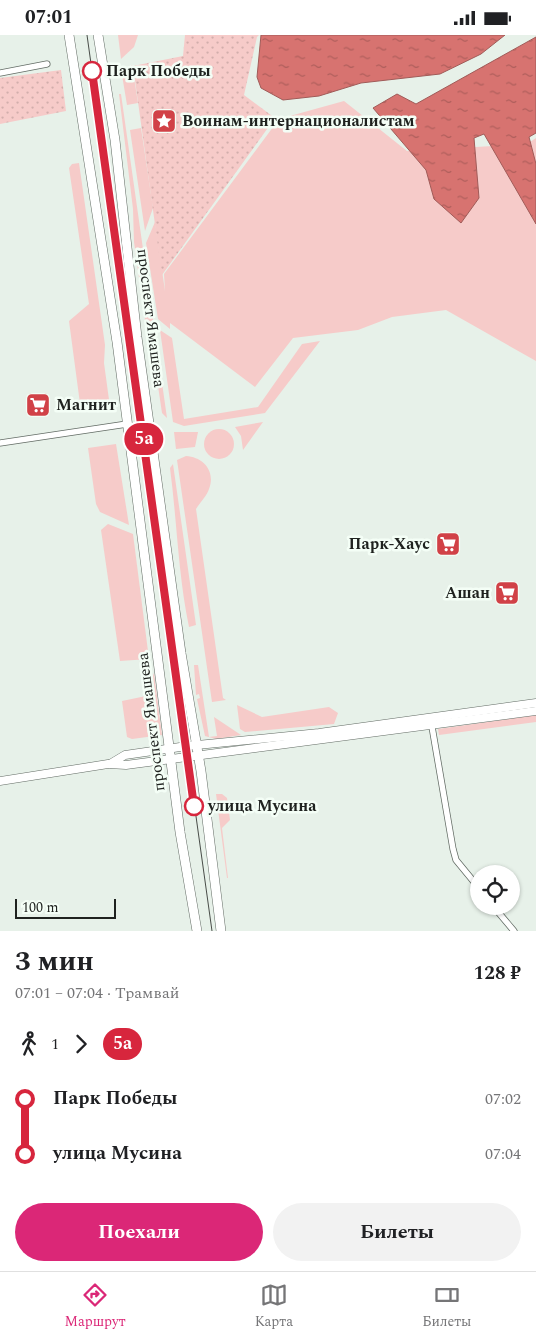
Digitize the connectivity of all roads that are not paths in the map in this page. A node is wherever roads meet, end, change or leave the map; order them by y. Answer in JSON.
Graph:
{"nodes":[{"id":1,"x":69,"y":35,"type":"edge"},
{"id":2,"x":98,"y":35,"type":"edge"},
{"id":3,"x":47,"y":63,"type":"dead end"},
{"id":4,"x":0,"y":73,"type":"edge"},
{"id":5,"x":127,"y":424,"type":"junction"},
{"id":6,"x":0,"y":443,"type":"edge"},
{"id":7,"x":536,"y":703,"type":"edge"},
{"id":8,"x":536,"y":711,"type":"edge"},
{"id":9,"x":431,"y":721,"type":"junction"},
{"id":10,"x":170,"y":749,"type":"junction"},
{"id":11,"x":197,"y":750,"type":"junction"},
{"id":12,"x":171,"y":758,"type":"junction"},
{"id":13,"x":108,"y":764,"type":"junction"},
{"id":14,"x":0,"y":781,"type":"edge"},
{"id":15,"x":470,"y":878,"type":"edge"},
{"id":16,"x":501,"y":915,"type":"edge"},
{"id":17,"x":197,"y":931,"type":"edge"},
{"id":18,"x":221,"y":931,"type":"edge"},
{"id":19,"x":514,"y":931,"type":"edge"}],
"edges":[{"from":1,"to":5,"type":"main road","name":"проспект Ямашева"},
{"from":2,"to":11,"type":"main road","name":"проспект Ямашева"},
{"from":3,"to":4,"type":"street"},
{"from":5,"to":6,"type":"street"},
{"from":5,"to":10,"type":"main road","name":"проспект Ямашева"},
{"from":7,"to":9,"type":"street"},
{"from":8,"to":9,"type":"street"},
{"from":9,"to":11,"type":"street"},
{"from":9,"to":15,"type":"street"},
{"from":10,"to":11,"type":"street"},
{"from":10,"to":12,"type":"main road","name":"проспект Ямашева"},
{"from":10,"to":13,"type":"street"},
{"from":11,"to":12,"type":"street"},
{"from":11,"to":18,"type":"main road","name":"проспект Ямашева"},
{"from":12,"to":13,"type":"street"},
{"from":12,"to":17,"type":"main road","name":"проспект Ямашева"},
{"from":13,"to":14,"type":"street"},
{"from":16,"to":19,"type":"street"}]}
